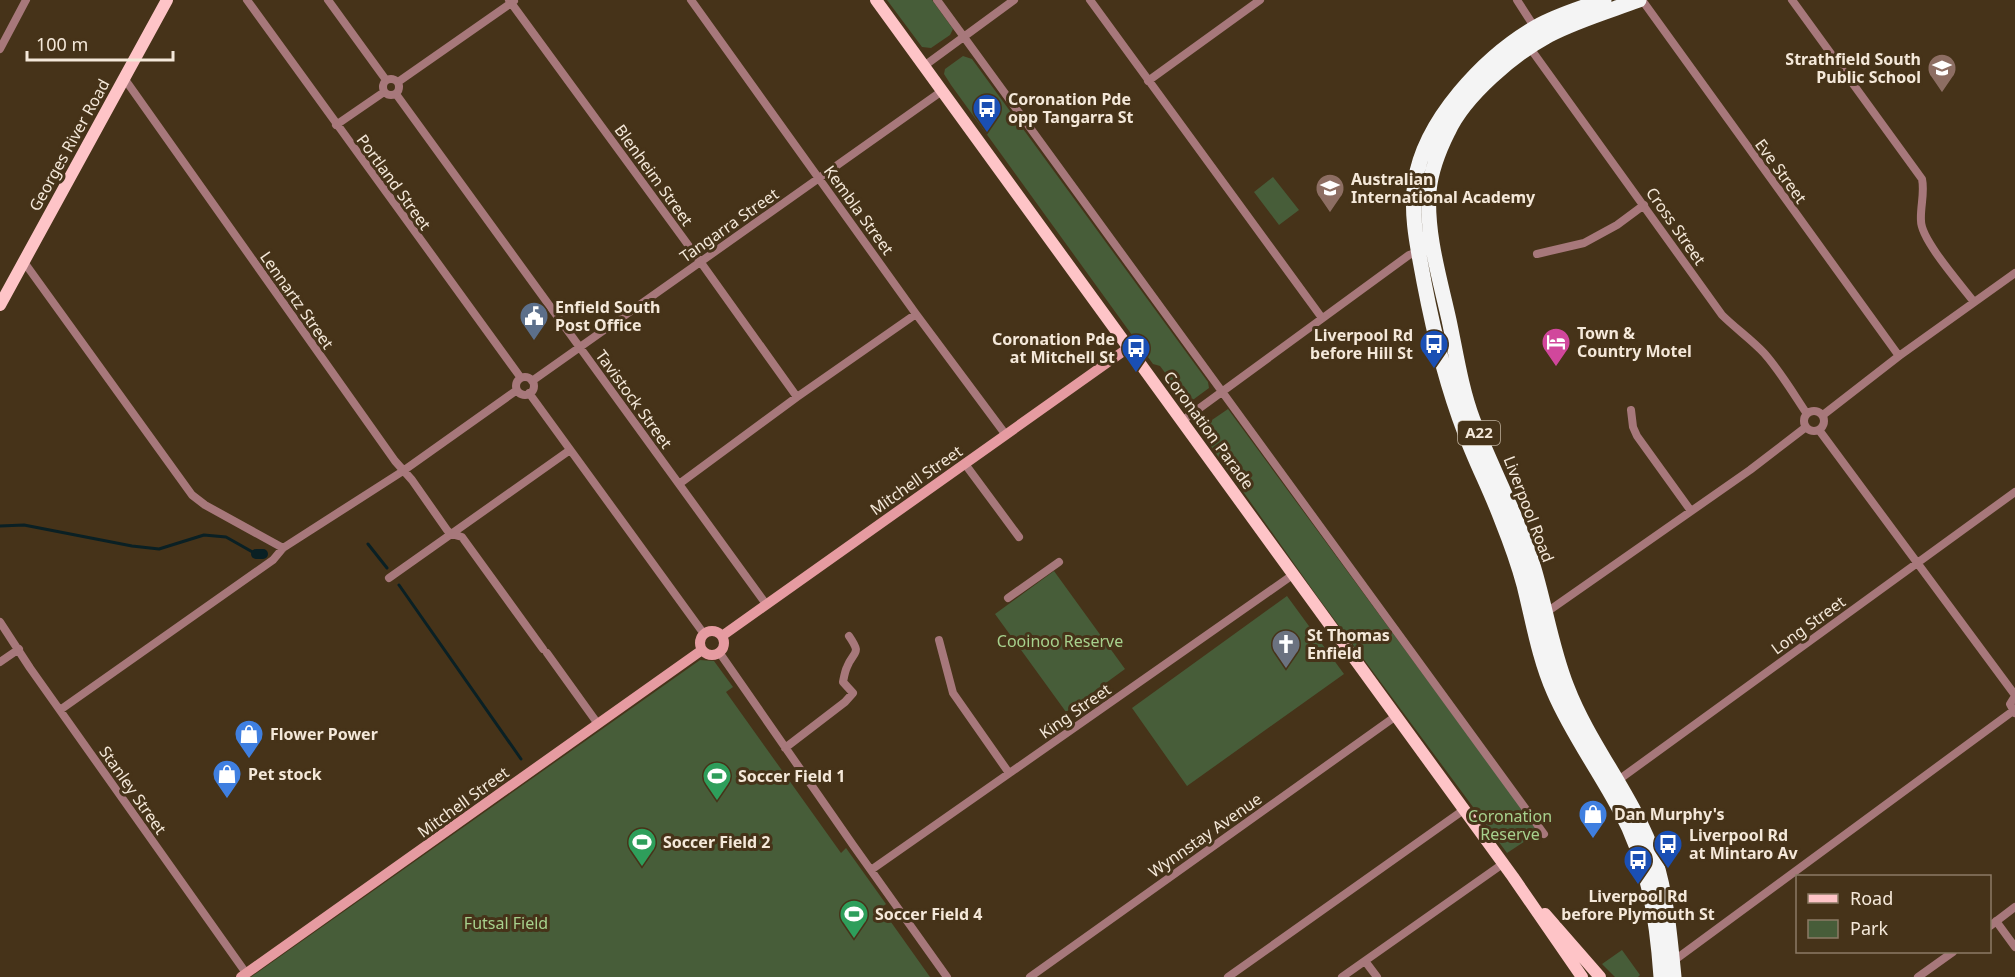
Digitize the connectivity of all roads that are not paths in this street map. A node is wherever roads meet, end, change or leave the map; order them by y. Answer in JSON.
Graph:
{"nodes":[{"id":1,"x":26,"y":0,"type":"edge"},
{"id":2,"x":167,"y":0,"type":"edge"},
{"id":3,"x":247,"y":0,"type":"edge"},
{"id":4,"x":327,"y":0,"type":"edge"},
{"id":5,"x":691,"y":0,"type":"edge"},
{"id":6,"x":876,"y":0,"type":"edge"},
{"id":7,"x":937,"y":0,"type":"edge"},
{"id":8,"x":1014,"y":0,"type":"edge"},
{"id":9,"x":1090,"y":0,"type":"edge"},
{"id":10,"x":1260,"y":0,"type":"edge"},
{"id":11,"x":1517,"y":0,"type":"edge"},
{"id":12,"x":1604,"y":0,"type":"edge"},
{"id":13,"x":1641,"y":0,"type":"edge"},
{"id":14,"x":1792,"y":0,"type":"edge"},
{"id":15,"x":512,"y":1,"type":"edge"},
{"id":16,"x":1535,"y":28,"type":"junction"},
{"id":17,"x":964,"y":36,"type":"junction"},
{"id":18,"x":1530,"y":48,"type":"junction"},
{"id":19,"x":0,"y":49,"type":"edge"},
{"id":20,"x":924,"y":66,"type":"junction"},
{"id":21,"x":124,"y":78,"type":"junction"},
{"id":22,"x":386,"y":80,"type":"junction"},
{"id":23,"x":1148,"y":81,"type":"junction"},
{"id":24,"x":398,"y":82,"type":"junction"},
{"id":25,"x":942,"y":91,"type":"junction"},
{"id":26,"x":384,"y":92,"type":"junction"},
{"id":27,"x":396,"y":94,"type":"junction"},
{"id":28,"x":336,"y":125,"type":"junction"},
{"id":29,"x":819,"y":178,"type":"junction"},
{"id":30,"x":1644,"y":205,"type":"junction"},
{"id":31,"x":1433,"y":246,"type":"junction"},
{"id":32,"x":1418,"y":252,"type":"junction"},
{"id":33,"x":1536,"y":254,"type":"dead end"},
{"id":34,"x":700,"y":261,"type":"junction"},
{"id":35,"x":24,"y":262,"type":"junction"},
{"id":36,"x":2015,"y":273,"type":"edge"},
{"id":37,"x":1974,"y":302,"type":"junction"},
{"id":38,"x":0,"y":305,"type":"edge"},
{"id":39,"x":916,"y":314,"type":"junction"},
{"id":40,"x":1322,"y":318,"type":"junction"},
{"id":41,"x":579,"y":346,"type":"junction"},
{"id":42,"x":1128,"y":348,"type":"junction"},
{"id":43,"x":1899,"y":356,"type":"junction"},
{"id":44,"x":520,"y":378,"type":"junction"},
{"id":45,"x":532,"y":381,"type":"junction"},
{"id":46,"x":517,"y":390,"type":"junction"},
{"id":47,"x":1221,"y":392,"type":"junction"},
{"id":48,"x":530,"y":393,"type":"junction"},
{"id":49,"x":797,"y":397,"type":"junction"},
{"id":50,"x":1631,"y":410,"type":"dead end"},
{"id":51,"x":1807,"y":414,"type":"junction"},
{"id":52,"x":1823,"y":415,"type":"junction"},
{"id":53,"x":1182,"y":421,"type":"junction"},
{"id":54,"x":1806,"y":427,"type":"junction"},
{"id":55,"x":1819,"y":430,"type":"junction"},
{"id":56,"x":1006,"y":435,"type":"junction"},
{"id":57,"x":570,"y":450,"type":"junction"},
{"id":58,"x":965,"y":464,"type":"junction"},
{"id":59,"x":404,"y":471,"type":"junction"},
{"id":60,"x":679,"y":484,"type":"junction"},
{"id":61,"x":2015,"y":492,"type":"edge"},
{"id":62,"x":1691,"y":511,"type":"junction"},
{"id":63,"x":452,"y":534,"type":"junction"},
{"id":64,"x":1019,"y":537,"type":"dead end"},
{"id":65,"x":283,"y":548,"type":"junction"},
{"id":66,"x":1059,"y":562,"type":"dead end"},
{"id":67,"x":1918,"y":562,"type":"junction"},
{"id":68,"x":1294,"y":574,"type":"junction"},
{"id":69,"x":389,"y":578,"type":"dead end"},
{"id":70,"x":1008,"y":598,"type":"dead end"},
{"id":71,"x":766,"y":604,"type":"junction"},
{"id":72,"x":1546,"y":612,"type":"junction"},
{"id":73,"x":1532,"y":621,"type":"junction"},
{"id":74,"x":0,"y":622,"type":"edge"},
{"id":75,"x":704,"y":634,"type":"junction"},
{"id":76,"x":722,"y":636,"type":"junction"},
{"id":77,"x":849,"y":636,"type":"dead end"},
{"id":78,"x":939,"y":640,"type":"dead end"},
{"id":79,"x":19,"y":649,"type":"junction"},
{"id":80,"x":702,"y":650,"type":"junction"},
{"id":81,"x":719,"y":652,"type":"junction"},
{"id":82,"x":0,"y":662,"type":"edge"},
{"id":83,"x":2015,"y":695,"type":"edge"},
{"id":84,"x":60,"y":710,"type":"junction"},
{"id":85,"x":2014,"y":712,"type":"edge"},
{"id":86,"x":1396,"y":716,"type":"junction"},
{"id":87,"x":598,"y":724,"type":"junction"},
{"id":88,"x":785,"y":748,"type":"junction"},
{"id":89,"x":1009,"y":773,"type":"junction"},
{"id":90,"x":1617,"y":781,"type":"junction"},
{"id":91,"x":1465,"y":809,"type":"junction"},
{"id":92,"x":1544,"y":834,"type":"dead end"},
{"id":93,"x":1503,"y":863,"type":"junction"},
{"id":94,"x":871,"y":870,"type":"junction"},
{"id":95,"x":1799,"y":875,"type":"edge"},
{"id":96,"x":1796,"y":877,"type":"edge"},
{"id":97,"x":1515,"y":879,"type":"junction"},
{"id":98,"x":2015,"y":908,"type":"edge"},
{"id":99,"x":1993,"y":923,"type":"edge"},
{"id":100,"x":2015,"y":947,"type":"edge"},
{"id":101,"x":1950,"y":953,"type":"edge"},
{"id":102,"x":1365,"y":961,"type":"junction"},
{"id":103,"x":1673,"y":970,"type":"edge"},
{"id":104,"x":243,"y":975,"type":"edge"},
{"id":105,"x":947,"y":977,"type":"edge"},
{"id":106,"x":1030,"y":977,"type":"edge"},
{"id":107,"x":1228,"y":977,"type":"edge"},
{"id":108,"x":1342,"y":977,"type":"edge"},
{"id":109,"x":1377,"y":977,"type":"edge"},
{"id":110,"x":1582,"y":977,"type":"edge"},
{"id":111,"x":1600,"y":977,"type":"edge"},
{"id":112,"x":1661,"y":977,"type":"edge"},
{"id":113,"x":1918,"y":977,"type":"edge"}],
"edges":[{"from":1,"to":19,"type":"street"},
{"from":2,"to":21,"type":"main road","name":"Georges River Road"},
{"from":3,"to":28,"type":"street","name":"Portland Street"},
{"from":4,"to":22,"type":"street"},
{"from":5,"to":29,"type":"street","name":"Kembla Street"},
{"from":6,"to":20,"type":"main road","name":"Coronation Parade"},
{"from":7,"to":17,"type":"street","name":"Coronation Parade"},
{"from":8,"to":17,"type":"street"},
{"from":9,"to":23,"type":"street"},
{"from":10,"to":23,"type":"street"},
{"from":11,"to":16,"type":"street"},
{"from":12,"to":16,"type":"highway","name":"Liverpool Road","number":"A22"},
{"from":13,"to":18,"type":"highway","name":"Liverpool Road","number":"A22"},
{"from":13,"to":43,"type":"street","name":"Eve Street"},
{"from":14,"to":37,"type":"street"},
{"from":15,"to":24,"type":"street"},
{"from":15,"to":34,"type":"street","name":"Blenheim Street"},
{"from":16,"to":32,"type":"highway","name":"Liverpool Road","number":"A22"},
{"from":17,"to":20,"type":"street"},
{"from":17,"to":47,"type":"street","name":"Coronation Parade"},
{"from":18,"to":30,"type":"street","name":"Cross Street"},
{"from":18,"to":31,"type":"highway","name":"Liverpool Road","number":"A22"},
{"from":20,"to":25,"type":"main road","name":"Coronation Parade"},
{"from":21,"to":35,"type":"main road","name":"Georges River Road"},
{"from":21,"to":59,"type":"street","name":"Lennartz Street"},
{"from":22,"to":24,"type":"street"},
{"from":22,"to":26,"type":"street"},
{"from":23,"to":40,"type":"street"},
{"from":24,"to":27,"type":"street"},
{"from":25,"to":29,"type":"street","name":"Tangarra Street"},
{"from":25,"to":42,"type":"main road","name":"Coronation Parade"},
{"from":26,"to":27,"type":"street"},
{"from":26,"to":28,"type":"street"},
{"from":27,"to":41,"type":"street","name":"Tavistock Street"},
{"from":28,"to":44,"type":"street","name":"Portland Street"},
{"from":29,"to":34,"type":"street","name":"Tangarra Street"},
{"from":29,"to":39,"type":"street","name":"Kembla Street"},
{"from":30,"to":33,"type":"street"},
{"from":30,"to":51,"type":"street","name":"Cross Street"},
{"from":31,"to":32,"type":"street"},
{"from":31,"to":72,"type":"highway","name":"Liverpool Road","number":"A22"},
{"from":32,"to":40,"type":"street"},
{"from":32,"to":73,"type":"highway","name":"Liverpool Road","number":"A22"},
{"from":34,"to":41,"type":"street","name":"Tangarra Street"},
{"from":34,"to":49,"type":"street","name":"Blenheim Street"},
{"from":35,"to":38,"type":"main road","name":"Georges River Road"},
{"from":35,"to":65,"type":"street"},
{"from":36,"to":37,"type":"street"},
{"from":37,"to":43,"type":"street"},
{"from":39,"to":49,"type":"street"},
{"from":39,"to":56,"type":"street","name":"Kembla Street"},
{"from":40,"to":47,"type":"street"},
{"from":41,"to":45,"type":"street","name":"Tangarra Street"},
{"from":41,"to":60,"type":"street","name":"Tavistock Street"},
{"from":42,"to":53,"type":"main road","name":"Coronation Parade"},
{"from":42,"to":56,"type":"street","name":"Mitchell Street"},
{"from":43,"to":52,"type":"street"},
{"from":44,"to":45,"type":"street"},
{"from":44,"to":46,"type":"street"},
{"from":45,"to":48,"type":"street"},
{"from":46,"to":48,"type":"street"},
{"from":46,"to":59,"type":"street"},
{"from":47,"to":53,"type":"street"},
{"from":47,"to":92,"type":"street","name":"Coronation Parade"},
{"from":48,"to":57,"type":"street"},
{"from":49,"to":60,"type":"street"},
{"from":50,"to":62,"type":"street"},
{"from":51,"to":52,"type":"street"},
{"from":51,"to":54,"type":"street"},
{"from":52,"to":55,"type":"street"},
{"from":53,"to":68,"type":"main road","name":"Coronation Parade"},
{"from":54,"to":55,"type":"street"},
{"from":54,"to":62,"type":"street"},
{"from":55,"to":67,"type":"street"},
{"from":56,"to":58,"type":"street","name":"Mitchell Street"},
{"from":57,"to":63,"type":"street"},
{"from":57,"to":75,"type":"street"},
{"from":58,"to":64,"type":"street"},
{"from":58,"to":71,"type":"street","name":"Mitchell Street"},
{"from":59,"to":63,"type":"street","name":"Lennartz Street"},
{"from":59,"to":65,"type":"street"},
{"from":60,"to":71,"type":"street","name":"Tavistock Street"},
{"from":61,"to":67,"type":"street","name":"Long Street"},
{"from":62,"to":72,"type":"street"},
{"from":63,"to":69,"type":"street"},
{"from":63,"to":87,"type":"street","name":"Lennartz Street"},
{"from":65,"to":84,"type":"street"},
{"from":66,"to":70,"type":"street"},
{"from":67,"to":83,"type":"street"},
{"from":67,"to":90,"type":"street","name":"Long Street"},
{"from":68,"to":86,"type":"main road","name":"Coronation Parade"},
{"from":68,"to":89,"type":"street","name":"King Street"},
{"from":71,"to":76,"type":"street","name":"Mitchell Street"},
{"from":72,"to":73,"type":"street"},
{"from":72,"to":90,"type":"highway","name":"Liverpool Road","number":"A22"},
{"from":73,"to":112,"type":"highway","name":"Liverpool Road","number":"A22"},
{"from":74,"to":79,"type":"street","name":"Stanley Street"},
{"from":75,"to":76,"type":"street"},
{"from":75,"to":80,"type":"street"},
{"from":76,"to":81,"type":"street"},
{"from":77,"to":88,"type":"street"},
{"from":78,"to":89,"type":"street"},
{"from":79,"to":82,"type":"street"},
{"from":79,"to":84,"type":"street","name":"Stanley Street"},
{"from":80,"to":81,"type":"street"},
{"from":80,"to":87,"type":"street","name":"Mitchell Street"},
{"from":81,"to":88,"type":"street"},
{"from":83,"to":85,"type":"street"},
{"from":84,"to":104,"type":"street","name":"Stanley Street"},
{"from":85,"to":95,"type":"street"},
{"from":86,"to":91,"type":"main road","name":"Coronation Parade"},
{"from":86,"to":106,"type":"street","name":"Wynnstay Avenue"},
{"from":87,"to":104,"type":"street","name":"Mitchell Street"},
{"from":88,"to":94,"type":"street"},
{"from":89,"to":94,"type":"street","name":"King Street"},
{"from":90,"to":103,"type":"highway","name":"Liverpool Road","number":"A22"},
{"from":91,"to":93,"type":"main road","name":"Coronation Parade"},
{"from":91,"to":107,"type":"street"},
{"from":93,"to":97,"type":"main road","name":"Coronation Parade"},
{"from":93,"to":102,"type":"street"},
{"from":94,"to":105,"type":"street"},
{"from":96,"to":103,"type":"street"},
{"from":97,"to":110,"type":"main road","name":"Coronation Parade"},
{"from":97,"to":111,"type":"main road","name":"Coronation Parade"},
{"from":98,"to":99,"type":"street"},
{"from":99,"to":100,"type":"street"},
{"from":101,"to":113,"type":"street"},
{"from":102,"to":108,"type":"street"},
{"from":102,"to":109,"type":"street"}]}
